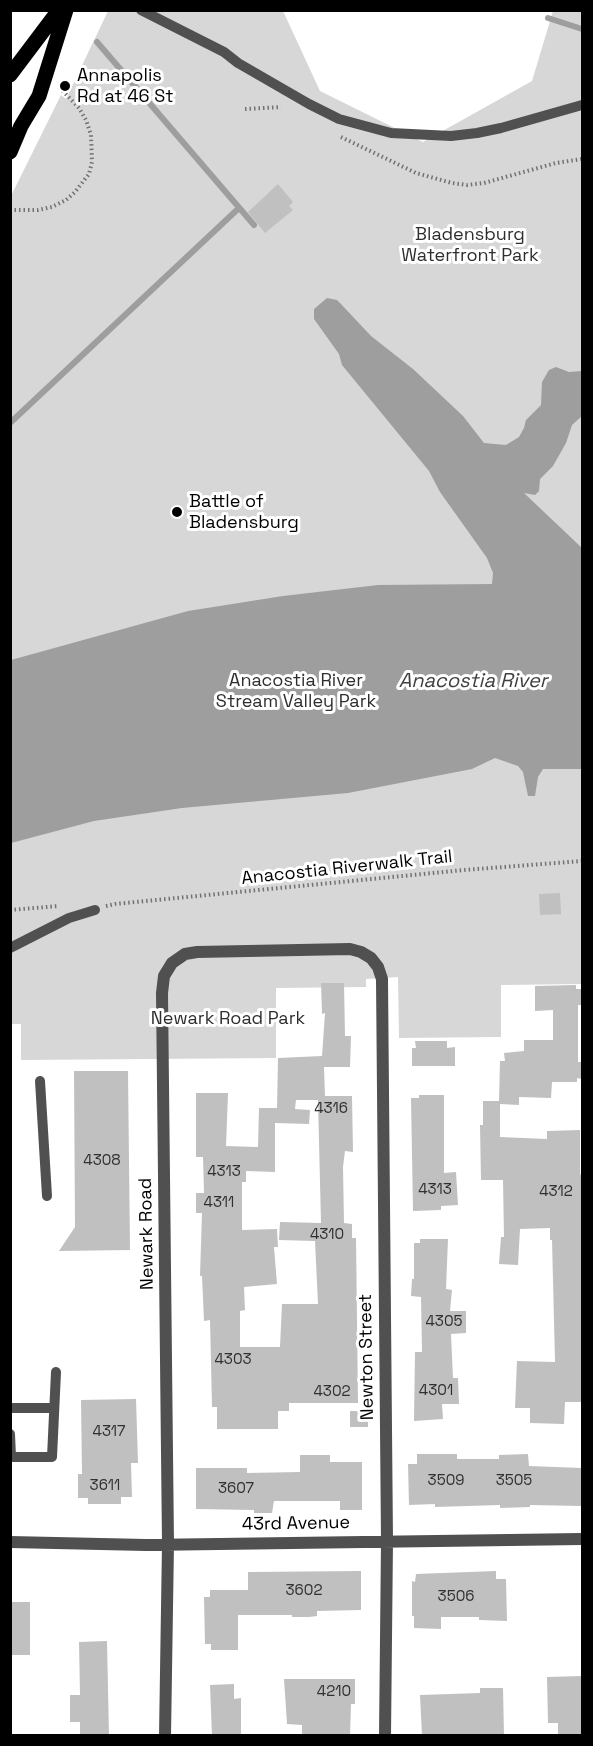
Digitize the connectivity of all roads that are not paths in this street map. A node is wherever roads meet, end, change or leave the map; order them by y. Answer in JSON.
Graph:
{"nodes":[{"id":1,"x":59,"y":10,"type":"edge"},
{"id":2,"x":66,"y":10,"type":"edge"},
{"id":3,"x":141,"y":10,"type":"edge"},
{"id":4,"x":10,"y":75,"type":"edge"},
{"id":5,"x":582,"y":105,"type":"edge"},
{"id":6,"x":21,"y":126,"type":"junction"},
{"id":7,"x":10,"y":144,"type":"edge"},
{"id":8,"x":10,"y":153,"type":"edge"},
{"id":9,"x":95,"y":910,"type":"dead end"},
{"id":10,"x":10,"y":948,"type":"edge"},
{"id":11,"x":382,"y":979,"type":"joint"},
{"id":12,"x":40,"y":1081,"type":"dead end"},
{"id":13,"x":47,"y":1196,"type":"dead end"},
{"id":14,"x":56,"y":1372,"type":"dead end"},
{"id":15,"x":10,"y":1408,"type":"edge"},
{"id":16,"x":54,"y":1408,"type":"junction"},
{"id":17,"x":10,"y":1434,"type":"edge"},
{"id":18,"x":582,"y":1539,"type":"edge"},
{"id":19,"x":10,"y":1542,"type":"edge"},
{"id":20,"x":387,"y":1542,"type":"junction"},
{"id":21,"x":168,"y":1544,"type":"junction"},
{"id":22,"x":165,"y":1736,"type":"edge"},
{"id":23,"x":385,"y":1736,"type":"edge"}],
"edges":[{"from":1,"to":4,"type":"main road"},
{"from":2,"to":6,"type":"main road"},
{"from":3,"to":5,"type":"lane"},
{"from":6,"to":7,"type":"main road"},
{"from":6,"to":8,"type":"main road"},
{"from":9,"to":10,"type":"lane"},
{"from":11,"to":20,"type":"street","name":"Newton Street"},
{"from":11,"to":21,"type":"street","name":"Newark Road"},
{"from":12,"to":13,"type":"lane"},
{"from":14,"to":16,"type":"lane"},
{"from":15,"to":16,"type":"lane"},
{"from":16,"to":17,"type":"lane"},
{"from":18,"to":20,"type":"street","name":"43rd Avenue"},
{"from":19,"to":21,"type":"street","name":"43rd Avenue"},
{"from":20,"to":21,"type":"street","name":"43rd Avenue"},
{"from":20,"to":23,"type":"street","name":"Newton Street"},
{"from":21,"to":22,"type":"street","name":"Newark Road"}]}
